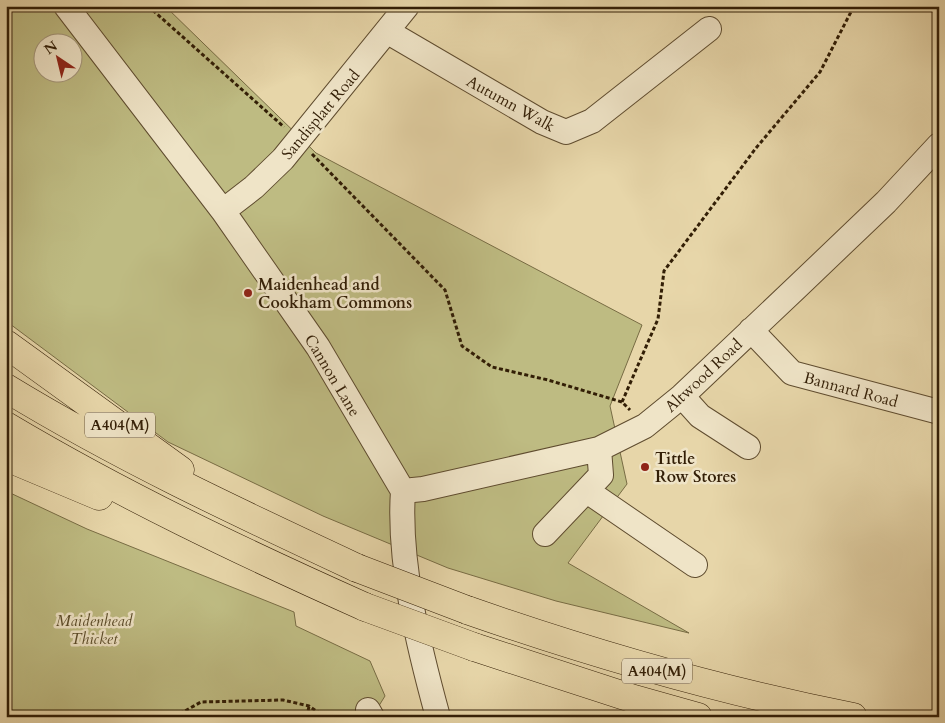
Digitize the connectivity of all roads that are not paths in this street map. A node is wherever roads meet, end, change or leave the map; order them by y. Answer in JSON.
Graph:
{"nodes":[{"id":1,"x":66,"y":6,"type":"edge"},
{"id":2,"x":407,"y":6,"type":"edge"},
{"id":3,"x":709,"y":28,"type":"dead end"},
{"id":4,"x":388,"y":32,"type":"junction"},
{"id":5,"x":939,"y":145,"type":"edge"},
{"id":6,"x":223,"y":211,"type":"junction"},
{"id":7,"x":751,"y":330,"type":"junction"},
{"id":8,"x":6,"y":344,"type":"edge"},
{"id":9,"x":6,"y":388,"type":"edge"},
{"id":10,"x":682,"y":396,"type":"junction"},
{"id":11,"x":939,"y":412,"type":"edge"},
{"id":12,"x":6,"y":426,"type":"edge"},
{"id":13,"x":748,"y":447,"type":"dead end"},
{"id":14,"x":599,"y":449,"type":"junction"},
{"id":15,"x":6,"y":457,"type":"edge"},
{"id":16,"x":403,"y":491,"type":"junction"},
{"id":17,"x":587,"y":491,"type":"junction"},
{"id":18,"x":230,"y":509,"type":"junction"},
{"id":19,"x":544,"y":534,"type":"dead end"},
{"id":20,"x":206,"y":535,"type":"junction"},
{"id":21,"x":695,"y":565,"type":"dead end"},
{"id":22,"x":438,"y":717,"type":"edge"},
{"id":23,"x":698,"y":717,"type":"edge"},
{"id":24,"x":853,"y":717,"type":"edge"}],
"edges":[{"from":1,"to":6,"type":"street","name":"Cannon Lane"},
{"from":2,"to":4,"type":"street","name":"Sandisplatt Road"},
{"from":3,"to":4,"type":"street","name":"Autumn Walk"},
{"from":4,"to":6,"type":"street","name":"Sandisplatt Road"},
{"from":5,"to":7,"type":"street","name":"Altwood Road"},
{"from":6,"to":16,"type":"street","name":"Cannon Lane"},
{"from":7,"to":10,"type":"street","name":"Altwood Road"},
{"from":7,"to":11,"type":"street","name":"Bannard Road"},
{"from":8,"to":18,"type":"highway","number":"A404(M)"},
{"from":9,"to":18,"type":"highway","number":"A404(M)"},
{"from":10,"to":13,"type":"street"},
{"from":10,"to":14,"type":"street","name":"Altwood Road"},
{"from":12,"to":20,"type":"highway","number":"A404(M)"},
{"from":14,"to":16,"type":"street","name":"Altwood Road"},
{"from":14,"to":17,"type":"street"},
{"from":15,"to":20,"type":"highway","number":"A404(M)"},
{"from":16,"to":22,"type":"street"},
{"from":17,"to":19,"type":"street"},
{"from":17,"to":21,"type":"street"},
{"from":18,"to":24,"type":"highway","number":"A404(M)","bridge":true},
{"from":20,"to":23,"type":"highway","number":"A404(M)","bridge":true}]}
